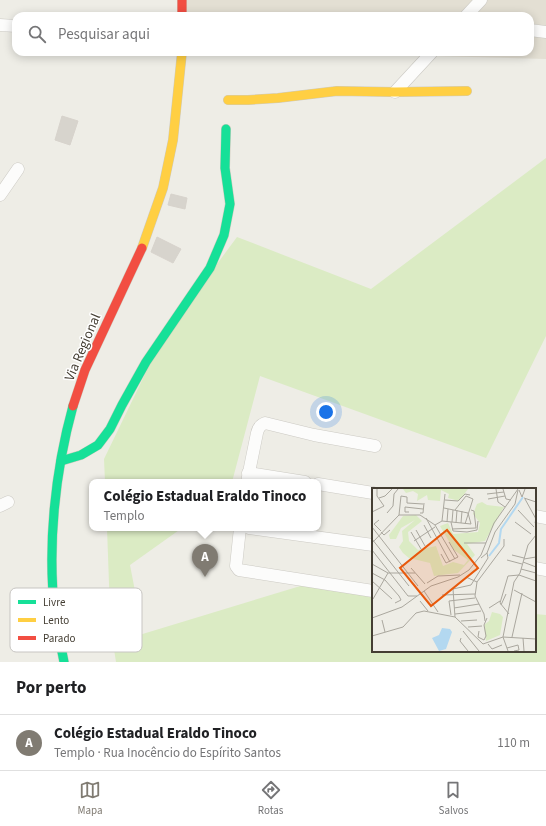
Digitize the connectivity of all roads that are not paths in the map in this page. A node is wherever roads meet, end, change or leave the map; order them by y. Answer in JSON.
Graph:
{"nodes":[{"id":1,"x":182,"y":0,"type":"edge"},
{"id":2,"x":481,"y":0,"type":"edge"},
{"id":3,"x":182,"y":12,"type":"edge"},
{"id":4,"x":470,"y":12,"type":"edge"},
{"id":5,"x":0,"y":25,"type":"edge"},
{"id":6,"x":12,"y":26,"type":"edge"},
{"id":7,"x":534,"y":30,"type":"edge"},
{"id":8,"x":546,"y":32,"type":"edge"},
{"id":9,"x":182,"y":56,"type":"edge"},
{"id":10,"x":428,"y":56,"type":"edge"},
{"id":11,"x":467,"y":91,"type":"dead end"},
{"id":12,"x":395,"y":92,"type":"junction"},
{"id":13,"x":228,"y":100,"type":"dead end"},
{"id":14,"x":226,"y":129,"type":"dead end"},
{"id":15,"x":18,"y":169,"type":"dead end"},
{"id":16,"x":0,"y":195,"type":"edge"},
{"id":17,"x":375,"y":446,"type":"dead end"},
{"id":18,"x":61,"y":461,"type":"junction"},
{"id":19,"x":247,"y":477,"type":"edge"},
{"id":20,"x":270,"y":479,"type":"edge"},
{"id":21,"x":321,"y":484,"type":"edge"},
{"id":22,"x":372,"y":493,"type":"edge"},
{"id":23,"x":536,"y":516,"type":"edge"},
{"id":24,"x":546,"y":518,"type":"edge"},
{"id":25,"x":240,"y":531,"type":"edge"},
{"id":26,"x":271,"y":531,"type":"edge"},
{"id":27,"x":372,"y":545,"type":"edge"},
{"id":28,"x":536,"y":568,"type":"edge"},
{"id":29,"x":546,"y":570,"type":"edge"},
{"id":30,"x":53,"y":588,"type":"edge"},
{"id":31,"x":372,"y":591,"type":"edge"},
{"id":32,"x":62,"y":652,"type":"edge"},
{"id":33,"x":64,"y":662,"type":"edge"}],
"edges":[{"from":1,"to":3,"type":"main road"},
{"from":2,"to":4,"type":"street"},
{"from":5,"to":6,"type":"street"},
{"from":7,"to":8,"type":"street"},
{"from":9,"to":18,"type":"main road","name":"Via Regional"},
{"from":10,"to":12,"type":"street"},
{"from":11,"to":12,"type":"main road"},
{"from":12,"to":13,"type":"main road"},
{"from":14,"to":18,"type":"main road"},
{"from":15,"to":16,"type":"street"},
{"from":17,"to":19,"type":"street"},
{"from":18,"to":30,"type":"main road","name":"Via Regional"},
{"from":19,"to":20,"type":"street"},
{"from":21,"to":22,"type":"street"},
{"from":23,"to":24,"type":"street"},
{"from":25,"to":31,"type":"street"},
{"from":26,"to":27,"type":"street"},
{"from":28,"to":29,"type":"street"},
{"from":32,"to":33,"type":"main road","name":"Via Regional"}]}
